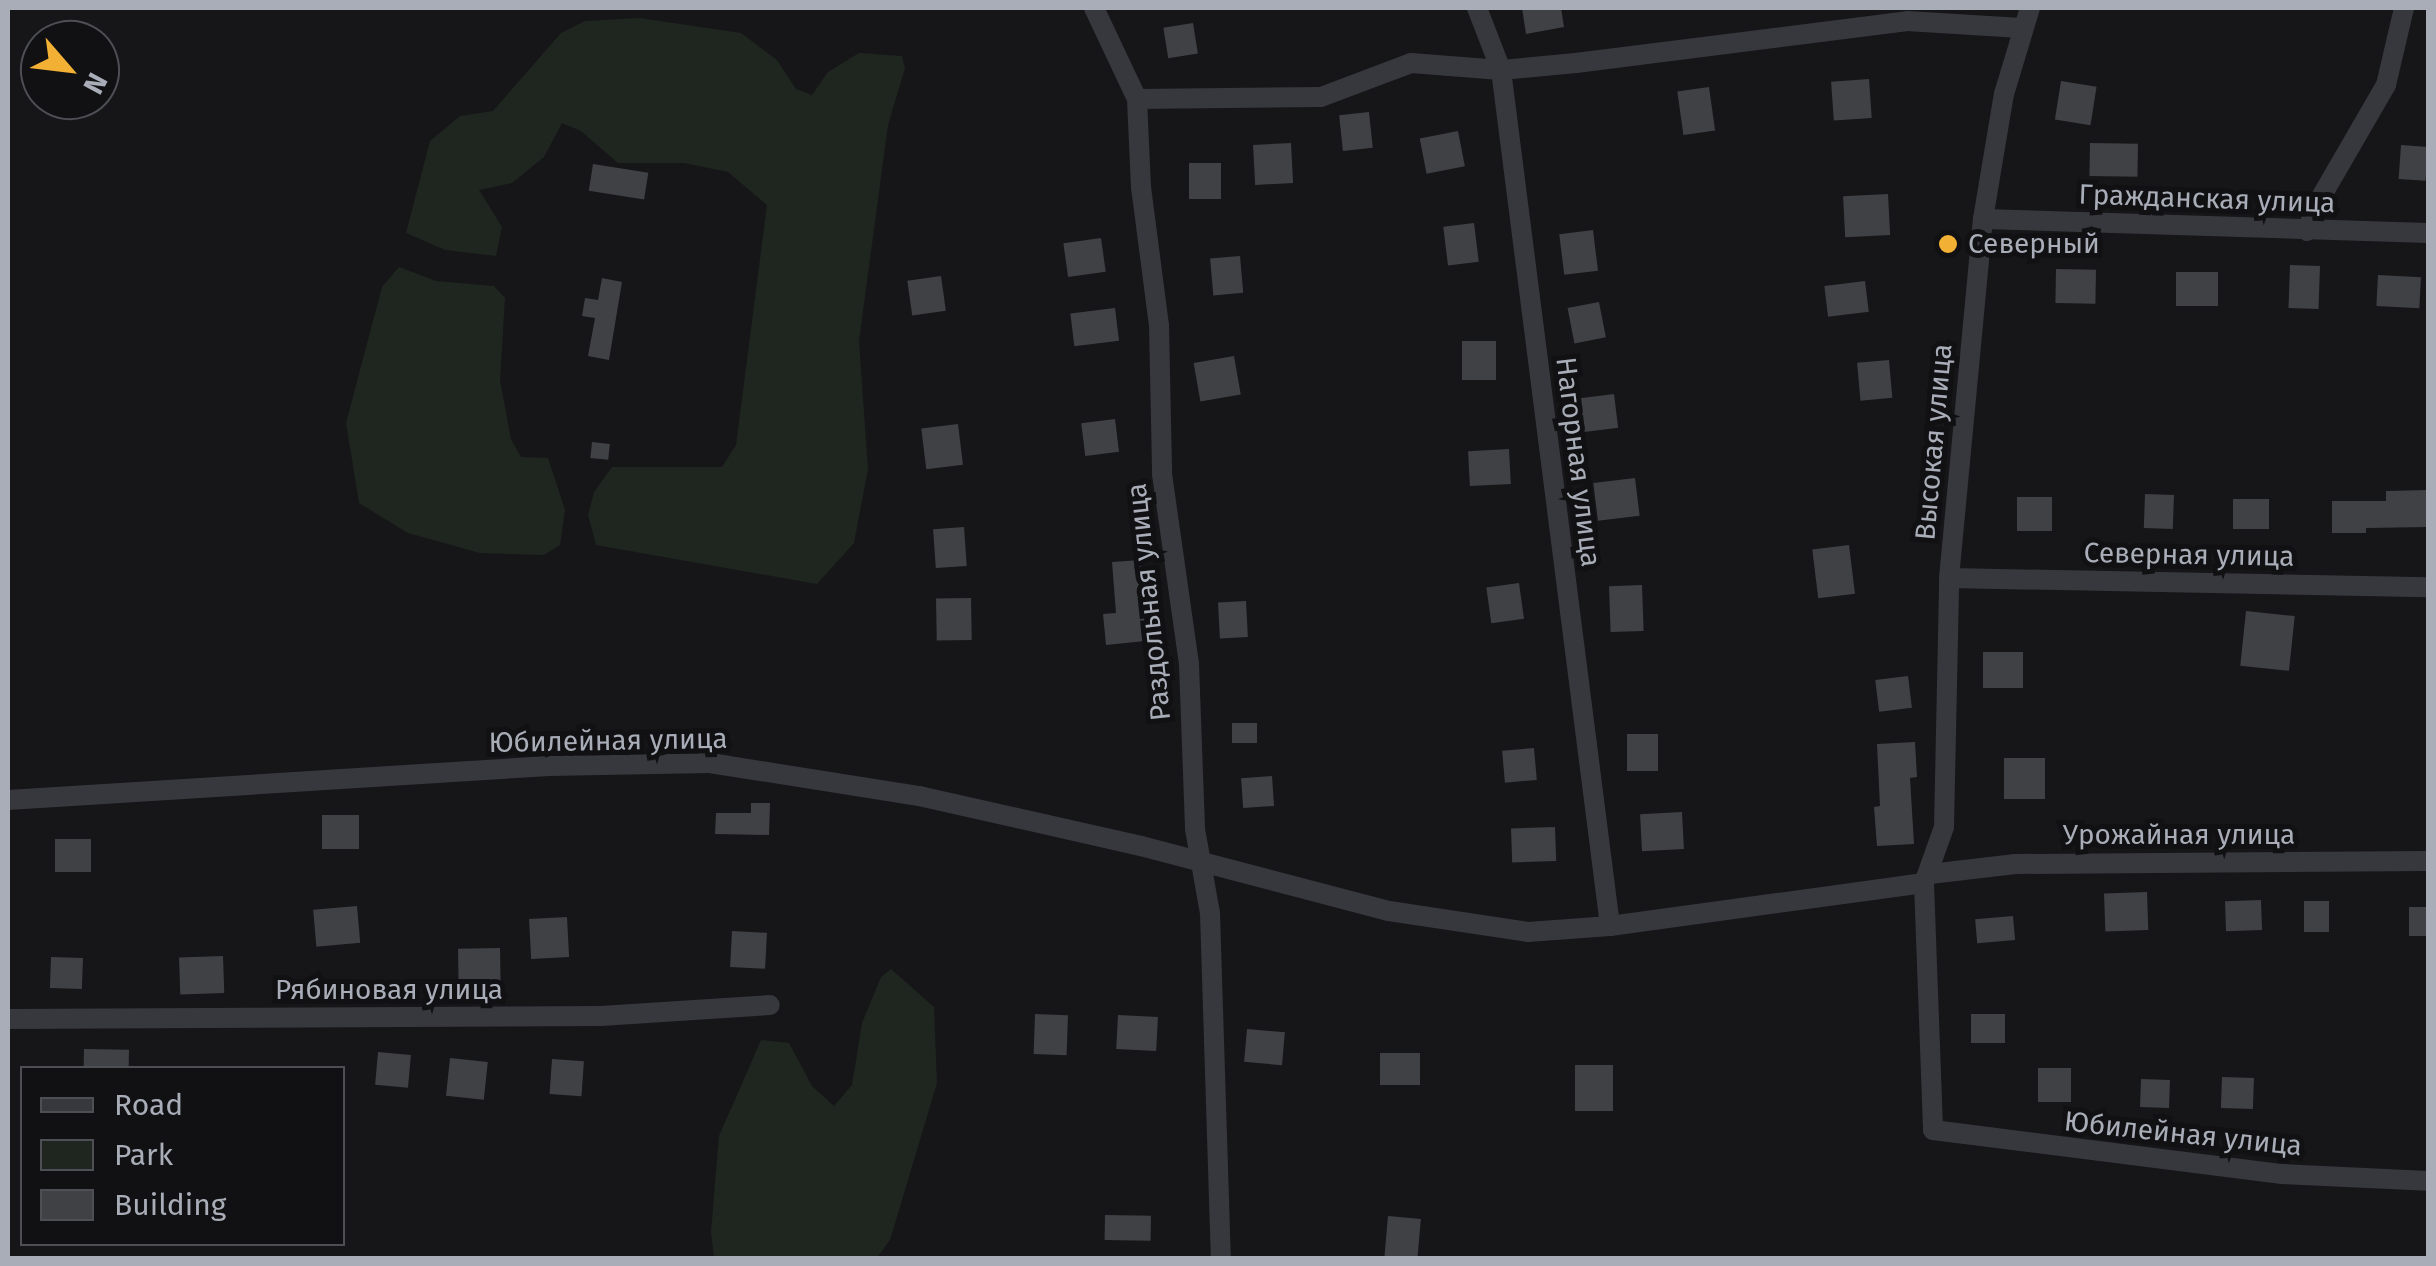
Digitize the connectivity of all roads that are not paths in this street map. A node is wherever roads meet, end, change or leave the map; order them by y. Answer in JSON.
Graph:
{"nodes":[{"id":1,"x":1094,"y":8,"type":"edge"},
{"id":2,"x":1478,"y":8,"type":"edge"},
{"id":3,"x":2030,"y":8,"type":"edge"},
{"id":4,"x":2404,"y":8,"type":"edge"},
{"id":5,"x":1986,"y":15,"type":"edge"},
{"id":6,"x":2021,"y":28,"type":"junction"},
{"id":7,"x":1501,"y":70,"type":"junction"},
{"id":8,"x":1137,"y":99,"type":"junction"},
{"id":9,"x":1983,"y":219,"type":"junction"},
{"id":10,"x":2307,"y":231,"type":"junction"},
{"id":11,"x":2428,"y":233,"type":"edge"},
{"id":12,"x":1949,"y":578,"type":"junction"},
{"id":13,"x":2428,"y":587,"type":"edge"},
{"id":14,"x":8,"y":800,"type":"edge"},
{"id":15,"x":2428,"y":860,"type":"edge"},
{"id":16,"x":1201,"y":863,"type":"junction"},
{"id":17,"x":1927,"y":879,"type":"junction"},
{"id":18,"x":1610,"y":926,"type":"junction"},
{"id":19,"x":770,"y":1005,"type":"dead end"},
{"id":20,"x":8,"y":1019,"type":"edge"},
{"id":21,"x":1933,"y":1130,"type":"joint"},
{"id":22,"x":2428,"y":1180,"type":"edge"},
{"id":23,"x":1221,"y":1258,"type":"edge"}],
"edges":[{"from":1,"to":8,"type":"street","name":"Раздольная улица"},
{"from":2,"to":7,"type":"street","name":"Нагорная улица"},
{"from":3,"to":6,"type":"street","name":"Высокая улица"},
{"from":4,"to":10,"type":"street"},
{"from":5,"to":6,"type":"street"},
{"from":5,"to":7,"type":"street"},
{"from":6,"to":9,"type":"street","name":"Высокая улица"},
{"from":7,"to":8,"type":"street"},
{"from":7,"to":18,"type":"street","name":"Нагорная улица"},
{"from":8,"to":16,"type":"street","name":"Раздольная улица"},
{"from":9,"to":10,"type":"street","name":"Гражданская улица"},
{"from":9,"to":12,"type":"street","name":"Высокая улица"},
{"from":10,"to":11,"type":"street","name":"Гражданская улица"},
{"from":12,"to":13,"type":"street","name":"Северная улица"},
{"from":12,"to":17,"type":"street","name":"Высокая улица"},
{"from":14,"to":16,"type":"street","name":"Юбилейная улица"},
{"from":15,"to":17,"type":"street","name":"Урожайная улица"},
{"from":16,"to":18,"type":"street","name":"Юбилейная улица"},
{"from":16,"to":23,"type":"street","name":"Раздольная улица"},
{"from":17,"to":18,"type":"street","name":"Урожайная улица"},
{"from":17,"to":21,"type":"street","name":"Высокая улица"},
{"from":19,"to":20,"type":"street","name":"Рябиновая улица"},
{"from":21,"to":22,"type":"street","name":"Юбилейная улица"}]}
